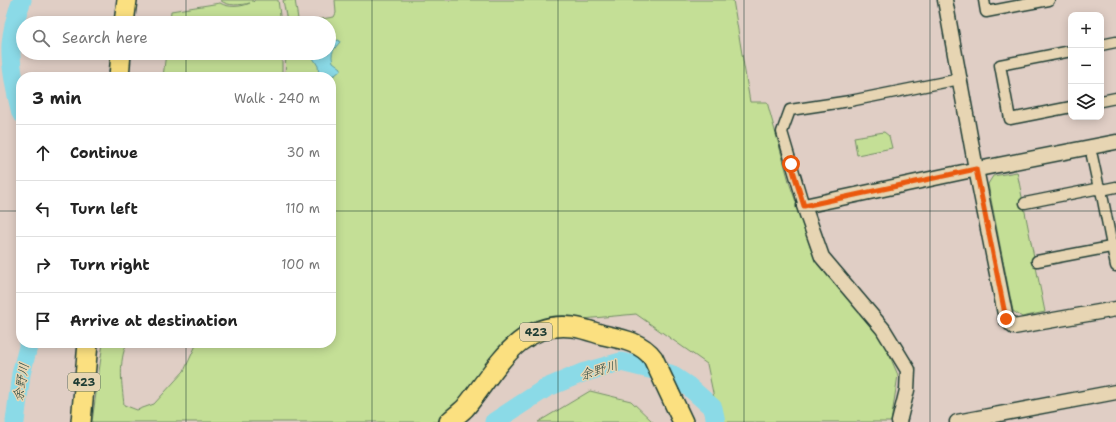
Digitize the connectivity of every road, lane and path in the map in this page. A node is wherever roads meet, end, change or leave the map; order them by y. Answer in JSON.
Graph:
{"nodes":[{"id":1,"x":127,"y":0,"type":"edge"},
{"id":2,"x":945,"y":0,"type":"edge"},
{"id":3,"x":984,"y":0,"type":"edge"},
{"id":4,"x":1049,"y":0,"type":"edge"},
{"id":5,"x":125,"y":16,"type":"edge"},
{"id":6,"x":1116,"y":42,"type":"edge"},
{"id":7,"x":1104,"y":44,"type":"edge"},
{"id":8,"x":1068,"y":52,"type":"edge"},
{"id":9,"x":120,"y":60,"type":"edge"},
{"id":10,"x":119,"y":72,"type":"edge"},
{"id":11,"x":960,"y":79,"type":"junction"},
{"id":12,"x":1116,"y":98,"type":"edge"},
{"id":13,"x":1104,"y":100,"type":"edge"},
{"id":14,"x":1068,"y":108,"type":"edge"},
{"id":15,"x":1116,"y":142,"type":"edge"},
{"id":16,"x":1092,"y":156,"type":"dead end"},
{"id":17,"x":976,"y":169,"type":"junction"},
{"id":18,"x":1116,"y":187,"type":"edge"},
{"id":19,"x":1101,"y":190,"type":"junction"},
{"id":20,"x":1025,"y":203,"type":"dead end"},
{"id":21,"x":804,"y":206,"type":"junction"},
{"id":22,"x":1114,"y":246,"type":"edge"},
{"id":23,"x":1037,"y":261,"type":"dead end"},
{"id":24,"x":1116,"y":266,"type":"edge"},
{"id":25,"x":1116,"y":309,"type":"edge"},
{"id":26,"x":88,"y":348,"type":"edge"},
{"id":27,"x":1116,"y":392,"type":"edge"},
{"id":28,"x":81,"y":422,"type":"edge"},
{"id":29,"x":449,"y":422,"type":"edge"},
{"id":30,"x":683,"y":422,"type":"edge"},
{"id":31,"x":899,"y":422,"type":"edge"},
{"id":32,"x":957,"y":422,"type":"edge"}],
"edges":[{"from":1,"to":5,"type":"highway"},
{"from":2,"to":11,"type":"street"},
{"from":3,"to":4,"type":"street"},
{"from":6,"to":7,"type":"street"},
{"from":8,"to":14,"type":"street"},
{"from":9,"to":10,"type":"highway"},
{"from":11,"to":17,"type":"street"},
{"from":11,"to":21,"type":"street"},
{"from":12,"to":13,"type":"street"},
{"from":15,"to":17,"type":"street"},
{"from":16,"to":19,"type":"street"},
{"from":17,"to":21,"type":"street"},
{"from":17,"to":25,"type":"street"},
{"from":18,"to":19,"type":"street"},
{"from":19,"to":20,"type":"street"},
{"from":19,"to":22,"type":"street"},
{"from":21,"to":31,"type":"street"},
{"from":22,"to":23,"type":"street"},
{"from":22,"to":24,"type":"street"},
{"from":26,"to":28,"type":"highway","number":"423"},
{"from":27,"to":32,"type":"street"},
{"from":29,"to":30,"type":"highway","number":"423"}]}
